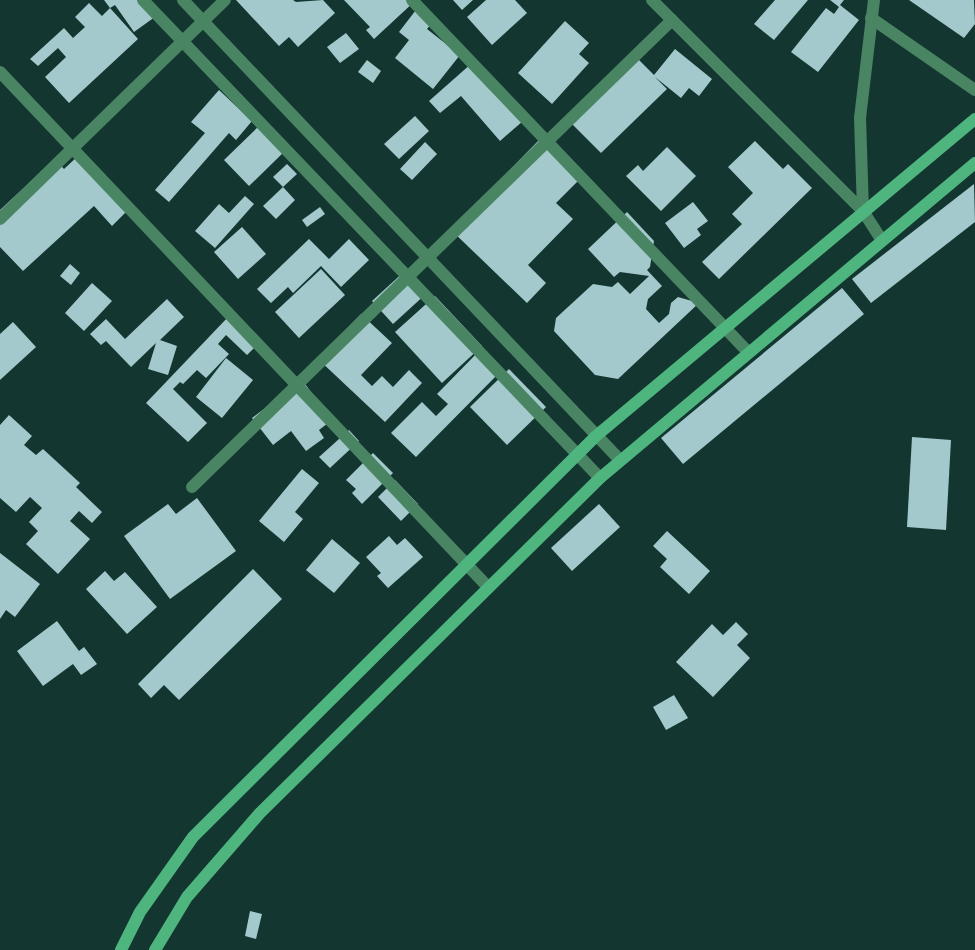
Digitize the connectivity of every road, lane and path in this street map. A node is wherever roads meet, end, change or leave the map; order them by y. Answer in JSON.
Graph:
{"nodes":[{"id":1,"x":142,"y":0,"type":"edge"},
{"id":2,"x":183,"y":0,"type":"edge"},
{"id":3,"x":225,"y":0,"type":"edge"},
{"id":4,"x":412,"y":0,"type":"edge"},
{"id":5,"x":652,"y":0,"type":"edge"},
{"id":6,"x":874,"y":0,"type":"edge"},
{"id":7,"x":871,"y":18,"type":"junction"},
{"id":8,"x":672,"y":20,"type":"junction"},
{"id":9,"x":203,"y":21,"type":"junction"},
{"id":10,"x":183,"y":41,"type":"junction"},
{"id":11,"x":0,"y":72,"type":"edge"},
{"id":12,"x":975,"y":90,"type":"edge"},
{"id":13,"x":975,"y":119,"type":"edge"},
{"id":14,"x":547,"y":142,"type":"junction"},
{"id":15,"x":73,"y":148,"type":"junction"},
{"id":16,"x":975,"y":163,"type":"edge"},
{"id":17,"x":863,"y":211,"type":"junction"},
{"id":18,"x":0,"y":219,"type":"edge"},
{"id":19,"x":881,"y":239,"type":"junction"},
{"id":20,"x":426,"y":259,"type":"junction"},
{"id":21,"x":408,"y":277,"type":"junction"},
{"id":22,"x":725,"y":328,"type":"junction"},
{"id":23,"x":748,"y":351,"type":"junction"},
{"id":24,"x":297,"y":385,"type":"junction"},
{"id":25,"x":596,"y":436,"type":"junction"},
{"id":26,"x":578,"y":454,"type":"junction"},
{"id":27,"x":620,"y":459,"type":"junction"},
{"id":28,"x":600,"y":477,"type":"junction"},
{"id":29,"x":192,"y":487,"type":"dead end"},
{"id":30,"x":467,"y":564,"type":"junction"},
{"id":31,"x":488,"y":587,"type":"junction"},
{"id":32,"x":121,"y":950,"type":"edge"},
{"id":33,"x":155,"y":950,"type":"edge"}],
"edges":[{"from":1,"to":10,"type":"street"},
{"from":2,"to":9,"type":"street"},
{"from":3,"to":9,"type":"street"},
{"from":4,"to":14,"type":"street"},
{"from":5,"to":8,"type":"street"},
{"from":6,"to":7,"type":"street"},
{"from":7,"to":12,"type":"street"},
{"from":7,"to":17,"type":"street"},
{"from":8,"to":14,"type":"street"},
{"from":8,"to":17,"type":"street"},
{"from":9,"to":10,"type":"street"},
{"from":9,"to":20,"type":"street"},
{"from":10,"to":15,"type":"street"},
{"from":10,"to":21,"type":"street"},
{"from":11,"to":15,"type":"street"},
{"from":13,"to":17,"type":"main road"},
{"from":14,"to":20,"type":"street"},
{"from":14,"to":22,"type":"street"},
{"from":15,"to":18,"type":"street"},
{"from":15,"to":24,"type":"street"},
{"from":16,"to":19,"type":"main road"},
{"from":17,"to":19,"type":"street"},
{"from":17,"to":22,"type":"main road"},
{"from":19,"to":23,"type":"main road"},
{"from":20,"to":21,"type":"street"},
{"from":20,"to":25,"type":"street"},
{"from":21,"to":24,"type":"street"},
{"from":21,"to":26,"type":"street"},
{"from":22,"to":23,"type":"street"},
{"from":22,"to":25,"type":"main road"},
{"from":23,"to":27,"type":"main road"},
{"from":24,"to":29,"type":"street"},
{"from":24,"to":30,"type":"street"},
{"from":25,"to":26,"type":"main road"},
{"from":25,"to":27,"type":"street"},
{"from":26,"to":28,"type":"street"},
{"from":26,"to":30,"type":"main road"},
{"from":27,"to":28,"type":"main road"},
{"from":28,"to":31,"type":"main road"},
{"from":30,"to":31,"type":"street"},
{"from":30,"to":32,"type":"main road"},
{"from":31,"to":33,"type":"main road"}]}
